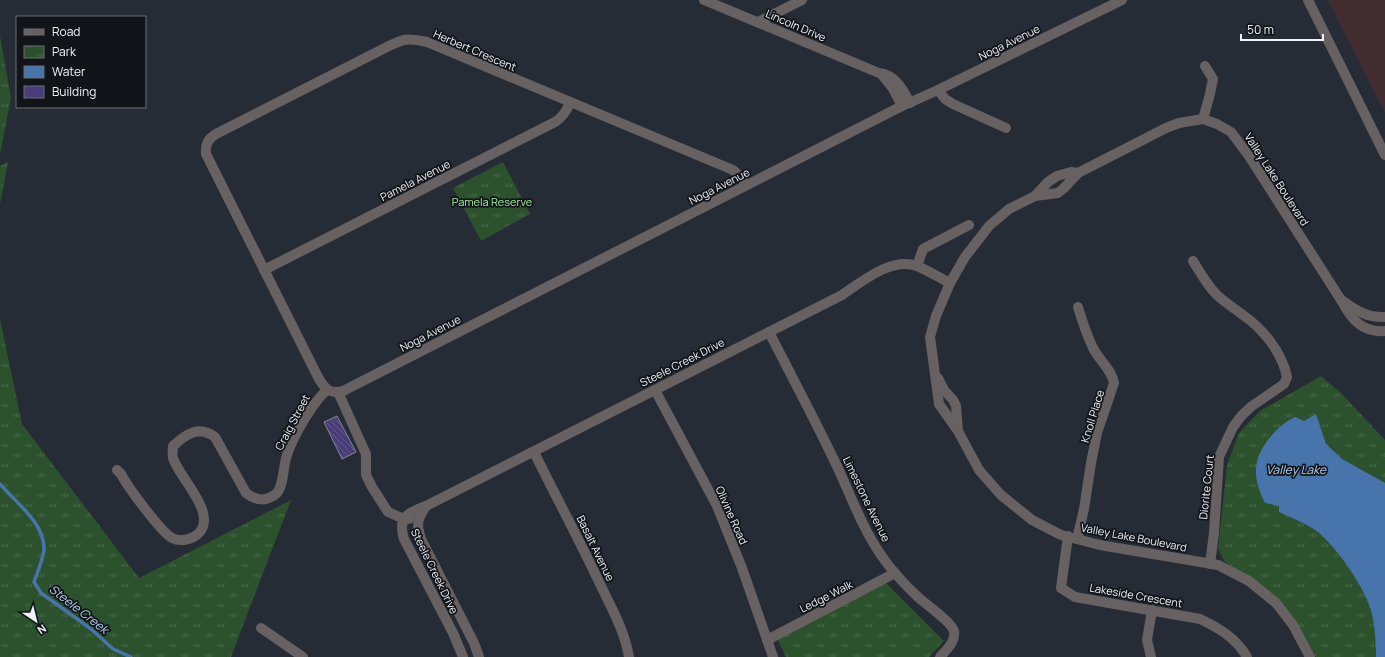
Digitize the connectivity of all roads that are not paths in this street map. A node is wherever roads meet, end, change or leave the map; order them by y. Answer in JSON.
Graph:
{"nodes":[{"id":1,"x":704,"y":0,"type":"edge"},
{"id":2,"x":802,"y":0,"type":"edge"},
{"id":3,"x":1122,"y":0,"type":"edge"},
{"id":4,"x":1308,"y":0,"type":"edge"},
{"id":5,"x":758,"y":22,"type":"junction"},
{"id":6,"x":1206,"y":66,"type":"dead end"},
{"id":7,"x":938,"y":90,"type":"junction"},
{"id":8,"x":570,"y":103,"type":"junction"},
{"id":9,"x":906,"y":105,"type":"junction"},
{"id":10,"x":1203,"y":119,"type":"junction"},
{"id":11,"x":1006,"y":128,"type":"dead end"},
{"id":12,"x":206,"y":154,"type":"joint"},
{"id":13,"x":1385,"y":155,"type":"edge"},
{"id":14,"x":1078,"y":173,"type":"junction"},
{"id":15,"x":747,"y":185,"type":"junction"},
{"id":16,"x":1035,"y":196,"type":"junction"},
{"id":17,"x":968,"y":225,"type":"dead end"},
{"id":18,"x":1193,"y":261,"type":"dead end"},
{"id":19,"x":917,"y":266,"type":"junction"},
{"id":20,"x":264,"y":270,"type":"junction"},
{"id":21,"x":950,"y":283,"type":"junction"},
{"id":22,"x":1341,"y":300,"type":"junction"},
{"id":23,"x":1078,"y":307,"type":"dead end"},
{"id":24,"x":1385,"y":317,"type":"edge"},
{"id":25,"x":1385,"y":331,"type":"edge"},
{"id":26,"x":769,"y":332,"type":"junction"},
{"id":27,"x":936,"y":375,"type":"junction"},
{"id":28,"x":327,"y":390,"type":"junction"},
{"id":29,"x":655,"y":390,"type":"junction"},
{"id":30,"x":338,"y":392,"type":"junction"},
{"id":31,"x":958,"y":431,"type":"junction"},
{"id":32,"x":534,"y":452,"type":"junction"},
{"id":33,"x":116,"y":470,"type":"dead end"},
{"id":34,"x":426,"y":506,"type":"junction"},
{"id":35,"x":404,"y":519,"type":"junction"},
{"id":36,"x":418,"y":519,"type":"junction"},
{"id":37,"x":1073,"y":538,"type":"junction"},
{"id":38,"x":1210,"y":564,"type":"junction"},
{"id":39,"x":895,"y":573,"type":"junction"},
{"id":40,"x":1152,"y":610,"type":"junction"},
{"id":41,"x":260,"y":628,"type":"dead end"},
{"id":42,"x":767,"y":640,"type":"junction"},
{"id":43,"x":303,"y":657,"type":"edge"},
{"id":44,"x":463,"y":657,"type":"edge"},
{"id":45,"x":479,"y":657,"type":"edge"},
{"id":46,"x":629,"y":657,"type":"edge"},
{"id":47,"x":773,"y":657,"type":"edge"},
{"id":48,"x":940,"y":657,"type":"edge"},
{"id":49,"x":1151,"y":657,"type":"edge"},
{"id":50,"x":1247,"y":657,"type":"edge"},
{"id":51,"x":1310,"y":657,"type":"edge"}],
"edges":[{"from":1,"to":5,"type":"street","name":"Lincoln Drive"},
{"from":2,"to":5,"type":"street"},
{"from":3,"to":7,"type":"street","name":"Noga Avenue"},
{"from":4,"to":13,"type":"street"},
{"from":5,"to":9,"type":"street","name":"Lincoln Drive"},
{"from":6,"to":10,"type":"street"},
{"from":7,"to":9,"type":"street","name":"Noga Avenue"},
{"from":7,"to":11,"type":"street"},
{"from":8,"to":12,"type":"street","name":"Herbert Crescent"},
{"from":8,"to":15,"type":"street","name":"Herbert Crescent"},
{"from":8,"to":20,"type":"street","name":"Pamela Avenue"},
{"from":9,"to":15,"type":"street","name":"Noga Avenue"},
{"from":10,"to":14,"type":"street","name":"Valley Lake Boulevard"},
{"from":10,"to":22,"type":"street","name":"Valley Lake Boulevard"},
{"from":12,"to":20,"type":"street","name":"Craig Street"},
{"from":14,"to":16,"type":"street","name":"Valley Lake Boulevard"},
{"from":14,"to":16,"type":"street","name":"Valley Lake Boulevard"},
{"from":15,"to":30,"type":"street","name":"Noga Avenue"},
{"from":16,"to":21,"type":"street","name":"Valley Lake Boulevard"},
{"from":17,"to":19,"type":"street"},
{"from":18,"to":38,"type":"street","name":"Diorite Court"},
{"from":19,"to":21,"type":"street","name":"Steele Creek Drive"},
{"from":19,"to":26,"type":"street","name":"Steele Creek Drive"},
{"from":20,"to":28,"type":"street","name":"Craig Street"},
{"from":21,"to":27,"type":"street","name":"Valley Lake Boulevard"},
{"from":22,"to":24,"type":"street","name":"Valley Lake Boulevard"},
{"from":22,"to":25,"type":"street","name":"Valley Lake Boulevard"},
{"from":23,"to":37,"type":"street","name":"Knoll Place"},
{"from":26,"to":29,"type":"street","name":"Steele Creek Drive"},
{"from":26,"to":39,"type":"street","name":"Limestone Avenue"},
{"from":27,"to":31,"type":"street","name":"Valley Lake Boulevard"},
{"from":27,"to":31,"type":"street","name":"Valley Lake Boulevard"},
{"from":28,"to":30,"type":"street"},
{"from":28,"to":33,"type":"street","name":"Craig Street"},
{"from":29,"to":32,"type":"street","name":"Steele Creek Drive"},
{"from":29,"to":42,"type":"street","name":"Olivine Road"},
{"from":30,"to":35,"type":"street"},
{"from":31,"to":37,"type":"street","name":"Valley Lake Boulevard"},
{"from":32,"to":34,"type":"street","name":"Steele Creek Drive"},
{"from":32,"to":46,"type":"street","name":"Basalt Avenue"},
{"from":34,"to":35,"type":"street","name":"Steele Creek Drive"},
{"from":34,"to":36,"type":"street","name":"Steele Creek Drive"},
{"from":35,"to":36,"type":"street"},
{"from":35,"to":44,"type":"street","name":"Steele Creek Drive"},
{"from":36,"to":45,"type":"street","name":"Steele Creek Drive"},
{"from":37,"to":38,"type":"street","name":"Valley Lake Boulevard"},
{"from":37,"to":40,"type":"street","name":"Lakeside Crescent"},
{"from":38,"to":51,"type":"street","name":"Valley Lake Boulevard"},
{"from":39,"to":42,"type":"street","name":"Ledge Walk"},
{"from":39,"to":48,"type":"street","name":"Limestone Avenue"},
{"from":40,"to":49,"type":"street"},
{"from":40,"to":50,"type":"street","name":"Lakeside Crescent"},
{"from":41,"to":43,"type":"street"},
{"from":42,"to":47,"type":"street","name":"Olivine Road"}]}
